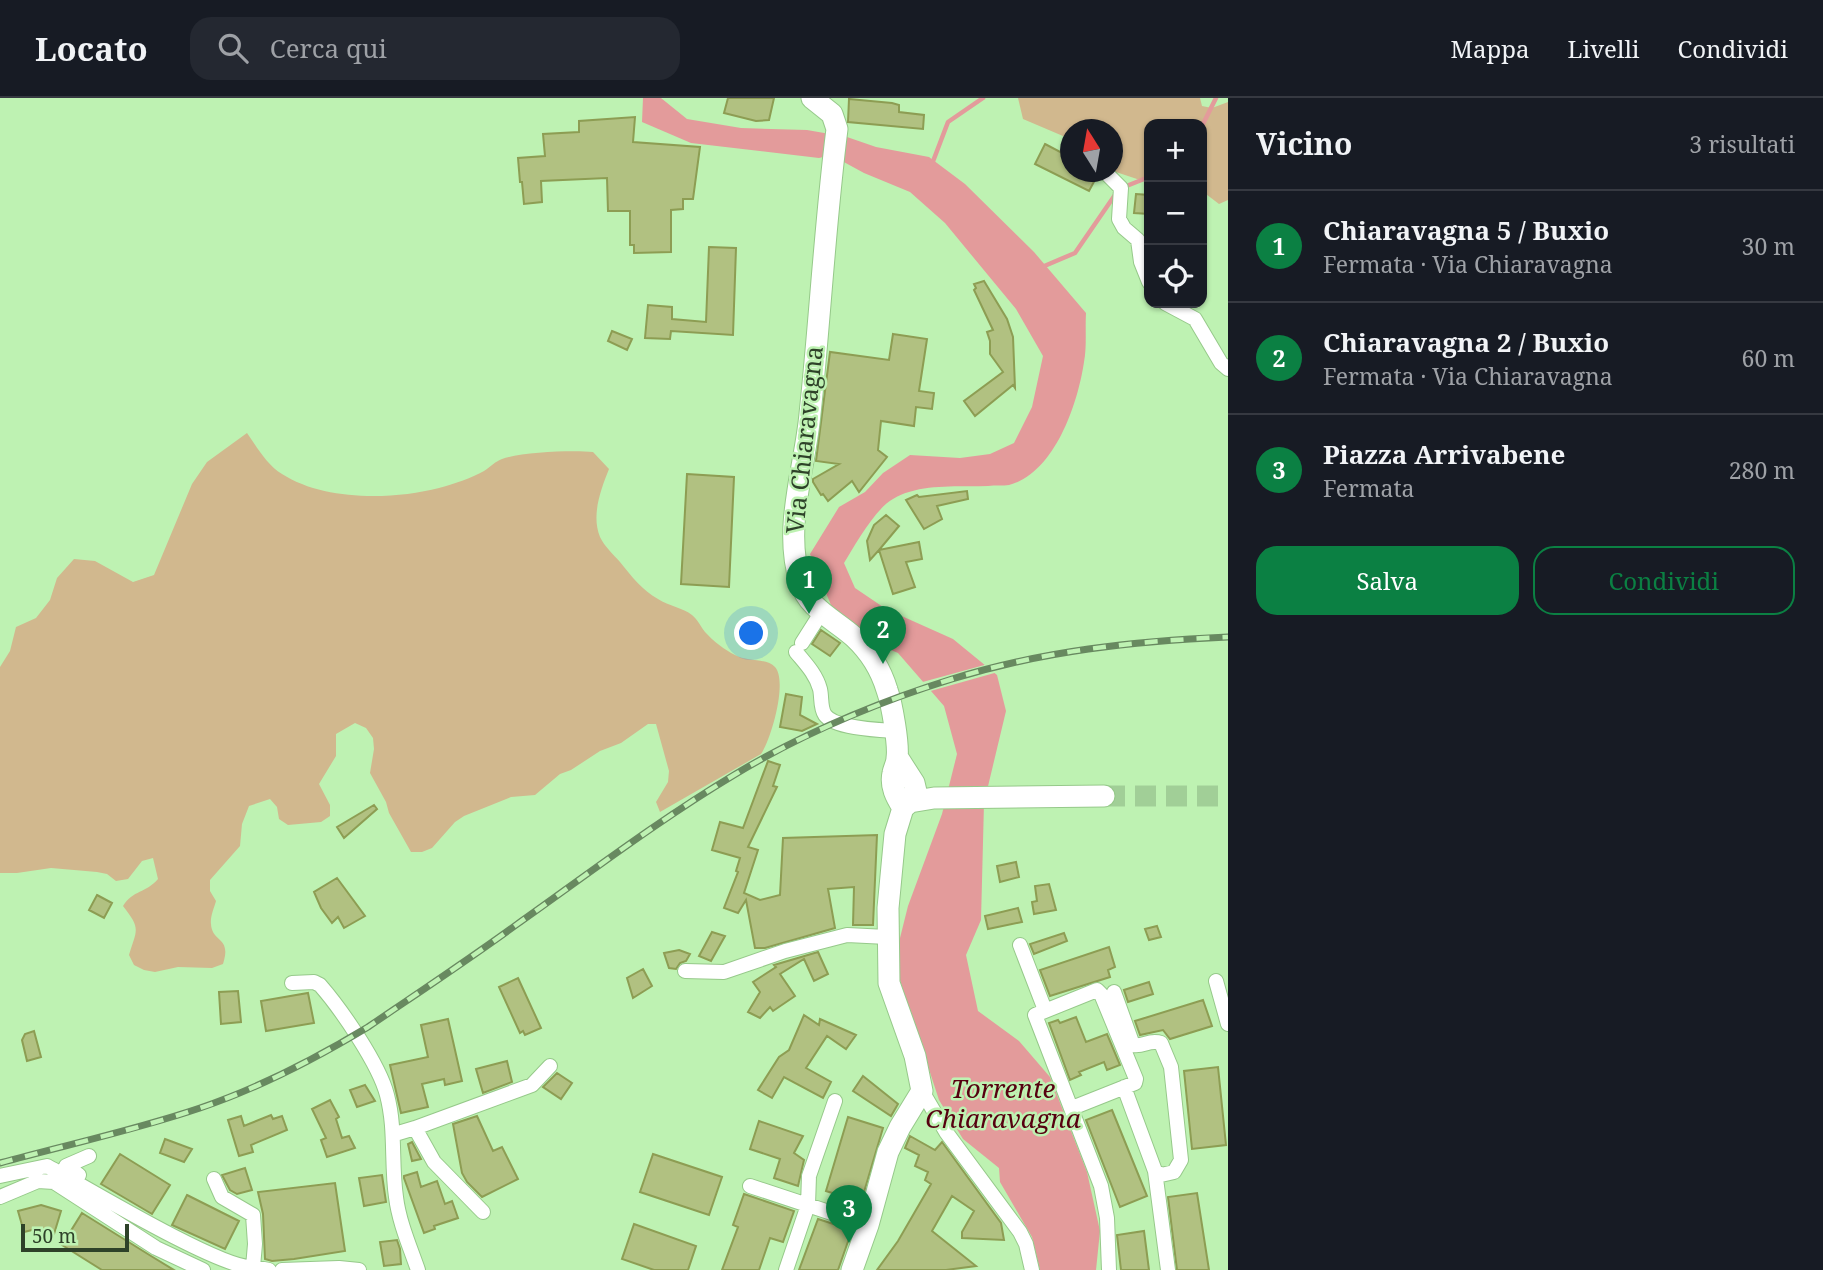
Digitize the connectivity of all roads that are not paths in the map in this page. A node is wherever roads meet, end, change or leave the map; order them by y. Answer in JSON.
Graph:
{"nodes":[{"id":1,"x":812,"y":98,"type":"edge"},
{"id":2,"x":1118,"y":182,"type":"edge"},
{"id":3,"x":1144,"y":270,"type":"edge"},
{"id":4,"x":1174,"y":308,"type":"edge"},
{"id":5,"x":1228,"y":369,"type":"edge"},
{"id":6,"x":821,"y":613,"type":"junction"},
{"id":7,"x":894,"y":731,"type":"junction"},
{"id":8,"x":1104,"y":796,"type":"tunnel mouth"},
{"id":9,"x":918,"y":802,"type":"junction"},
{"id":10,"x":887,"y":937,"type":"junction"},
{"id":11,"x":1020,"y":945,"type":"dead end"},
{"id":12,"x":685,"y":971,"type":"dead end"},
{"id":13,"x":1216,"y":981,"type":"dead end"},
{"id":14,"x":292,"y":983,"type":"dead end"},
{"id":15,"x":1114,"y":992,"type":"dead end"},
{"id":16,"x":1045,"y":1010,"type":"junction"},
{"id":17,"x":1228,"y":1024,"type":"edge"},
{"id":18,"x":550,"y":1066,"type":"dead end"},
{"id":19,"x":1124,"y":1087,"type":"junction"},
{"id":20,"x":922,"y":1091,"type":"junction"},
{"id":21,"x":835,"y":1101,"type":"dead end"},
{"id":22,"x":1072,"y":1108,"type":"junction"},
{"id":23,"x":415,"y":1128,"type":"junction"},
{"id":24,"x":395,"y":1135,"type":"junction"},
{"id":25,"x":89,"y":1156,"type":"dead end"},
{"id":26,"x":1155,"y":1171,"type":"junction"},
{"id":27,"x":0,"y":1176,"type":"edge"},
{"id":28,"x":214,"y":1180,"type":"dead end"},
{"id":29,"x":750,"y":1186,"type":"dead end"},
{"id":30,"x":0,"y":1197,"type":"edge"},
{"id":31,"x":808,"y":1205,"type":"junction"},
{"id":32,"x":482,"y":1212,"type":"dead end"},
{"id":33,"x":868,"y":1225,"type":"junction"},
{"id":34,"x":253,"y":1267,"type":"junction"},
{"id":35,"x":203,"y":1270,"type":"edge"},
{"id":36,"x":269,"y":1270,"type":"edge"},
{"id":37,"x":282,"y":1270,"type":"edge"},
{"id":38,"x":359,"y":1270,"type":"edge"},
{"id":39,"x":411,"y":1270,"type":"edge"},
{"id":40,"x":418,"y":1270,"type":"edge"},
{"id":41,"x":786,"y":1270,"type":"edge"},
{"id":42,"x":852,"y":1270,"type":"edge"},
{"id":43,"x":1032,"y":1270,"type":"edge"},
{"id":44,"x":1109,"y":1270,"type":"edge"},
{"id":45,"x":1168,"y":1270,"type":"edge"}],
"edges":[{"from":1,"to":6,"type":"street","name":"Via Chiaravagna"},
{"from":2,"to":3,"type":"street"},
{"from":4,"to":5,"type":"street"},
{"from":6,"to":7,"type":"street","name":"Via Chiaravagna"},
{"from":6,"to":7,"type":"street"},
{"from":7,"to":9,"type":"street","name":"Via Chiaravagna"},
{"from":8,"to":9,"type":"street"},
{"from":9,"to":10,"type":"street"},
{"from":10,"to":12,"type":"street"},
{"from":10,"to":20,"type":"street"},
{"from":11,"to":16,"type":"street"},
{"from":13,"to":17,"type":"street"},
{"from":14,"to":24,"type":"street"},
{"from":15,"to":26,"type":"street"},
{"from":16,"to":19,"type":"street"},
{"from":16,"to":22,"type":"street"},
{"from":18,"to":23,"type":"street"},
{"from":19,"to":22,"type":"street"},
{"from":19,"to":26,"type":"street"},
{"from":20,"to":33,"type":"street"},
{"from":20,"to":43,"type":"street"},
{"from":21,"to":31,"type":"street"},
{"from":22,"to":44,"type":"street"},
{"from":23,"to":24,"type":"street"},
{"from":23,"to":32,"type":"street"},
{"from":24,"to":40,"type":"street"},
{"from":25,"to":34,"type":"street"},
{"from":26,"to":45,"type":"street"},
{"from":27,"to":34,"type":"street"},
{"from":28,"to":34,"type":"street"},
{"from":29,"to":31,"type":"street"},
{"from":30,"to":35,"type":"street"},
{"from":31,"to":33,"type":"street"},
{"from":31,"to":41,"type":"street"},
{"from":33,"to":42,"type":"street"},
{"from":34,"to":36,"type":"street"},
{"from":37,"to":38,"type":"street"},
{"from":39,"to":40,"type":"street"}]}
